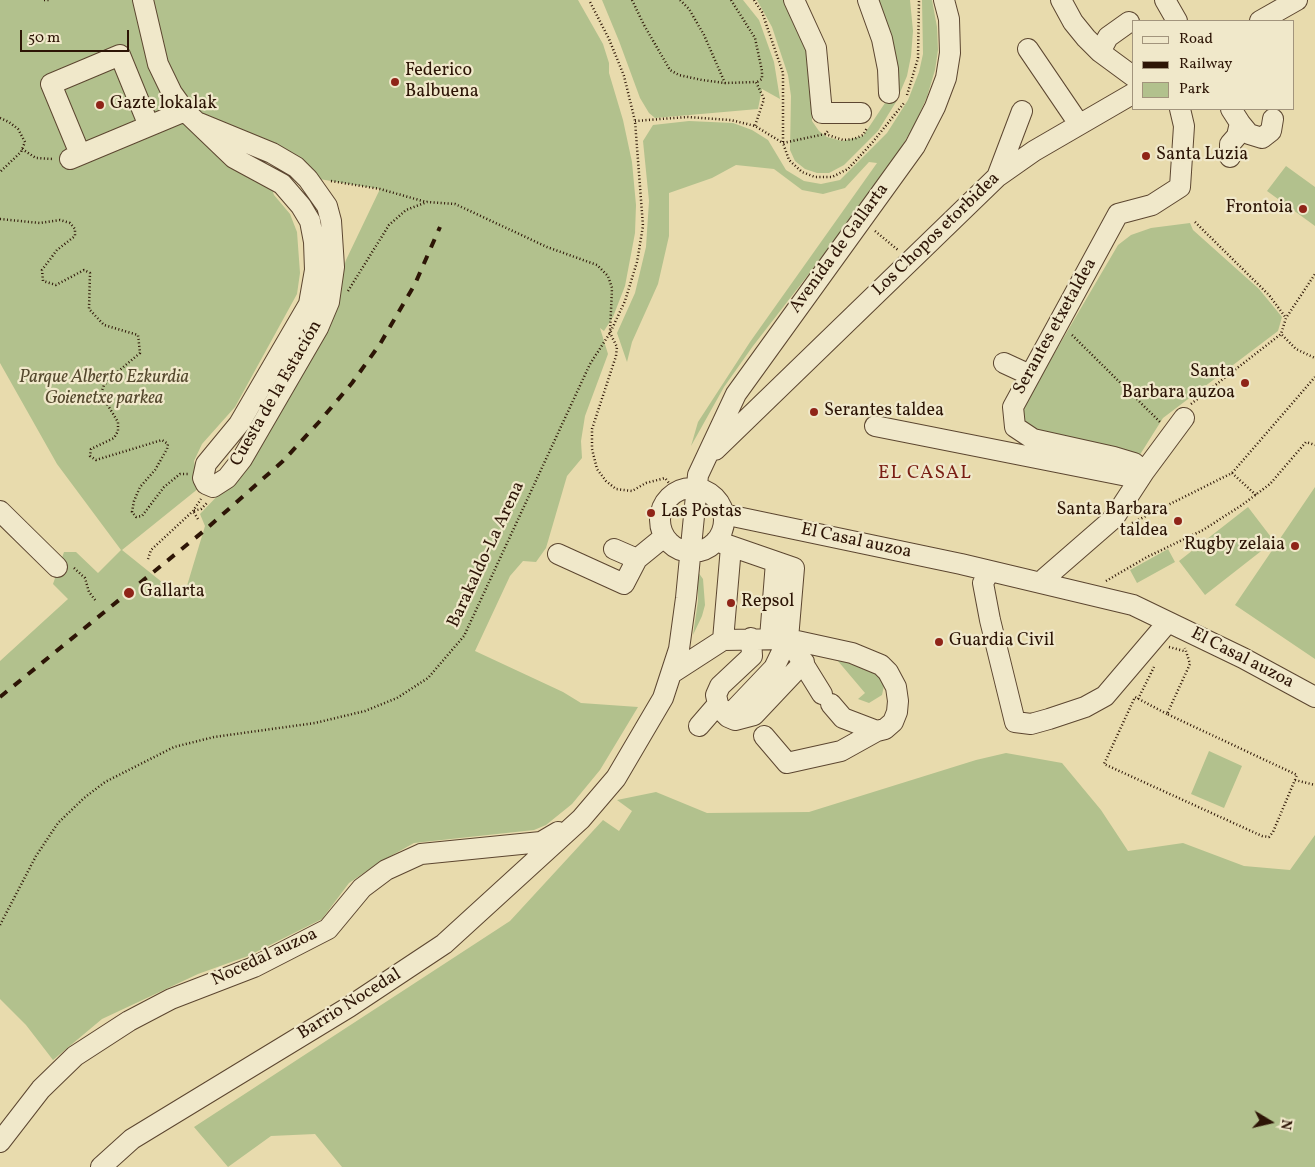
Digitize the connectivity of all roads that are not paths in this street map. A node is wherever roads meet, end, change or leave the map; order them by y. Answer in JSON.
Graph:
{"nodes":[{"id":1,"x":143,"y":0,"type":"edge"},
{"id":2,"x":794,"y":0,"type":"edge"},
{"id":3,"x":868,"y":0,"type":"edge"},
{"id":4,"x":944,"y":0,"type":"edge"},
{"id":5,"x":1061,"y":0,"type":"edge"},
{"id":6,"x":1165,"y":0,"type":"edge"},
{"id":7,"x":1297,"y":0,"type":"edge"},
{"id":8,"x":1176,"y":20,"type":"edge"},
{"id":9,"x":1262,"y":20,"type":"edge"},
{"id":10,"x":1129,"y":22,"type":"dead end"},
{"id":11,"x":1028,"y":49,"type":"dead end"},
{"id":12,"x":1100,"y":52,"type":"junction"},
{"id":13,"x":1132,"y":76,"type":"edge"},
{"id":14,"x":890,"y":93,"type":"dead end"},
{"id":15,"x":1132,"y":94,"type":"edge"},
{"id":16,"x":1180,"y":110,"type":"edge"},
{"id":17,"x":1022,"y":111,"type":"dead end"},
{"id":18,"x":861,"y":113,"type":"dead end"},
{"id":19,"x":1236,"y":116,"type":"edge"},
{"id":20,"x":192,"y":117,"type":"junction"},
{"id":21,"x":1273,"y":119,"type":"dead end"},
{"id":22,"x":1079,"y":124,"type":"junction"},
{"id":23,"x":149,"y":126,"type":"junction"},
{"id":24,"x":1230,"y":157,"type":"dead end"},
{"id":25,"x":997,"y":177,"type":"junction"},
{"id":26,"x":1004,"y":363,"type":"dead end"},
{"id":27,"x":1030,"y":375,"type":"junction"},
{"id":28,"x":736,"y":394,"type":"junction"},
{"id":29,"x":763,"y":405,"type":"junction"},
{"id":30,"x":1184,"y":418,"type":"road end"},
{"id":31,"x":875,"y":426,"type":"dead end"},
{"id":32,"x":707,"y":456,"type":"junction"},
{"id":33,"x":1141,"y":477,"type":"junction"},
{"id":34,"x":696,"y":488,"type":"junction"},
{"id":35,"x":0,"y":511,"type":"edge"},
{"id":36,"x":723,"y":514,"type":"junction"},
{"id":37,"x":664,"y":538,"type":"junction"},
{"id":38,"x":723,"y":544,"type":"junction"},
{"id":39,"x":614,"y":549,"type":"dead end"},
{"id":40,"x":690,"y":552,"type":"junction"},
{"id":41,"x":558,"y":554,"type":"dead end"},
{"id":42,"x":637,"y":559,"type":"junction"},
{"id":43,"x":57,"y":568,"type":"dead end"},
{"id":44,"x":989,"y":572,"type":"junction"},
{"id":45,"x":1043,"y":584,"type":"junction"},
{"id":46,"x":1168,"y":622,"type":"junction"},
{"id":47,"x":770,"y":638,"type":"junction"},
{"id":48,"x":722,"y":640,"type":"junction"},
{"id":49,"x":804,"y":662,"type":"junction"},
{"id":50,"x":672,"y":674,"type":"junction"},
{"id":51,"x":1315,"y":696,"type":"edge"},
{"id":52,"x":720,"y":708,"type":"junction"},
{"id":53,"x":699,"y":726,"type":"dead end"},
{"id":54,"x":877,"y":731,"type":"junction"},
{"id":55,"x":764,"y":736,"type":"dead end"},
{"id":56,"x":581,"y":818,"type":"junction"},
{"id":57,"x":0,"y":1142,"type":"edge"},
{"id":58,"x":101,"y":1167,"type":"edge"}],
"edges":[{"from":1,"to":20,"type":"street","name":"Cuesta de la Estación"},
{"from":2,"to":18,"type":"street"},
{"from":3,"to":14,"type":"street"},
{"from":4,"to":28,"type":"street","name":"Avenida de Gallarta"},
{"from":5,"to":12,"type":"street"},
{"from":6,"to":8,"type":"street"},
{"from":7,"to":9,"type":"street"},
{"from":10,"to":12,"type":"street"},
{"from":11,"to":22,"type":"street"},
{"from":12,"to":13,"type":"street"},
{"from":15,"to":22,"type":"street","name":"Los Chopos etorbidea"},
{"from":16,"to":27,"type":"street","name":"Serantes etxetaldea"},
{"from":17,"to":25,"type":"street"},
{"from":19,"to":21,"type":"street"},
{"from":19,"to":24,"type":"street"},
{"from":20,"to":20,"type":"street","name":"Cuesta de la Estación"},
{"from":20,"to":23,"type":"street"},
{"from":22,"to":25,"type":"street","name":"Los Chopos etorbidea"},
{"from":23,"to":23,"type":"street"},
{"from":25,"to":29,"type":"street","name":"Los Chopos etorbidea"},
{"from":26,"to":27,"type":"street"},
{"from":27,"to":33,"type":"street","name":"Serantes etxetaldea"},
{"from":28,"to":29,"type":"street"},
{"from":28,"to":32,"type":"street","name":"Avenida de Gallarta"},
{"from":29,"to":32,"type":"street","name":"Los Chopos etorbidea"},
{"from":30,"to":33,"type":"street"},
{"from":31,"to":33,"type":"street"},
{"from":32,"to":34,"type":"street","name":"Avenida de Gallarta"},
{"from":33,"to":45,"type":"street"},
{"from":34,"to":36,"type":"street"},
{"from":34,"to":37,"type":"street"},
{"from":34,"to":40,"type":"street","name":"Avenida de Gallarta"},
{"from":35,"to":43,"type":"street"},
{"from":36,"to":38,"type":"street"},
{"from":36,"to":44,"type":"street","name":"El Casal auzoa"},
{"from":37,"to":40,"type":"street"},
{"from":37,"to":42,"type":"street"},
{"from":38,"to":40,"type":"street"},
{"from":38,"to":47,"type":"street"},
{"from":38,"to":48,"type":"street"},
{"from":39,"to":42,"type":"street"},
{"from":40,"to":50,"type":"street","name":"Avenida de Gallarta"},
{"from":41,"to":42,"type":"street"},
{"from":44,"to":45,"type":"street","name":"El Casal auzoa"},
{"from":44,"to":46,"type":"street","name":"El Casal auzoa"},
{"from":45,"to":46,"type":"street","name":"El Casal auzoa"},
{"from":46,"to":51,"type":"street","name":"El Casal auzoa"},
{"from":47,"to":48,"type":"street"},
{"from":47,"to":49,"type":"street"},
{"from":47,"to":52,"type":"street"},
{"from":47,"to":52,"type":"street"},
{"from":47,"to":54,"type":"street"},
{"from":48,"to":50,"type":"street"},
{"from":49,"to":52,"type":"street"},
{"from":49,"to":54,"type":"street"},
{"from":50,"to":56,"type":"street","name":"Avenida de Gallarta"},
{"from":52,"to":53,"type":"street"},
{"from":54,"to":55,"type":"street"},
{"from":56,"to":57,"type":"street","name":"Nocedal auzoa"},
{"from":56,"to":58,"type":"street","name":"Barrio Nocedal"}]}
